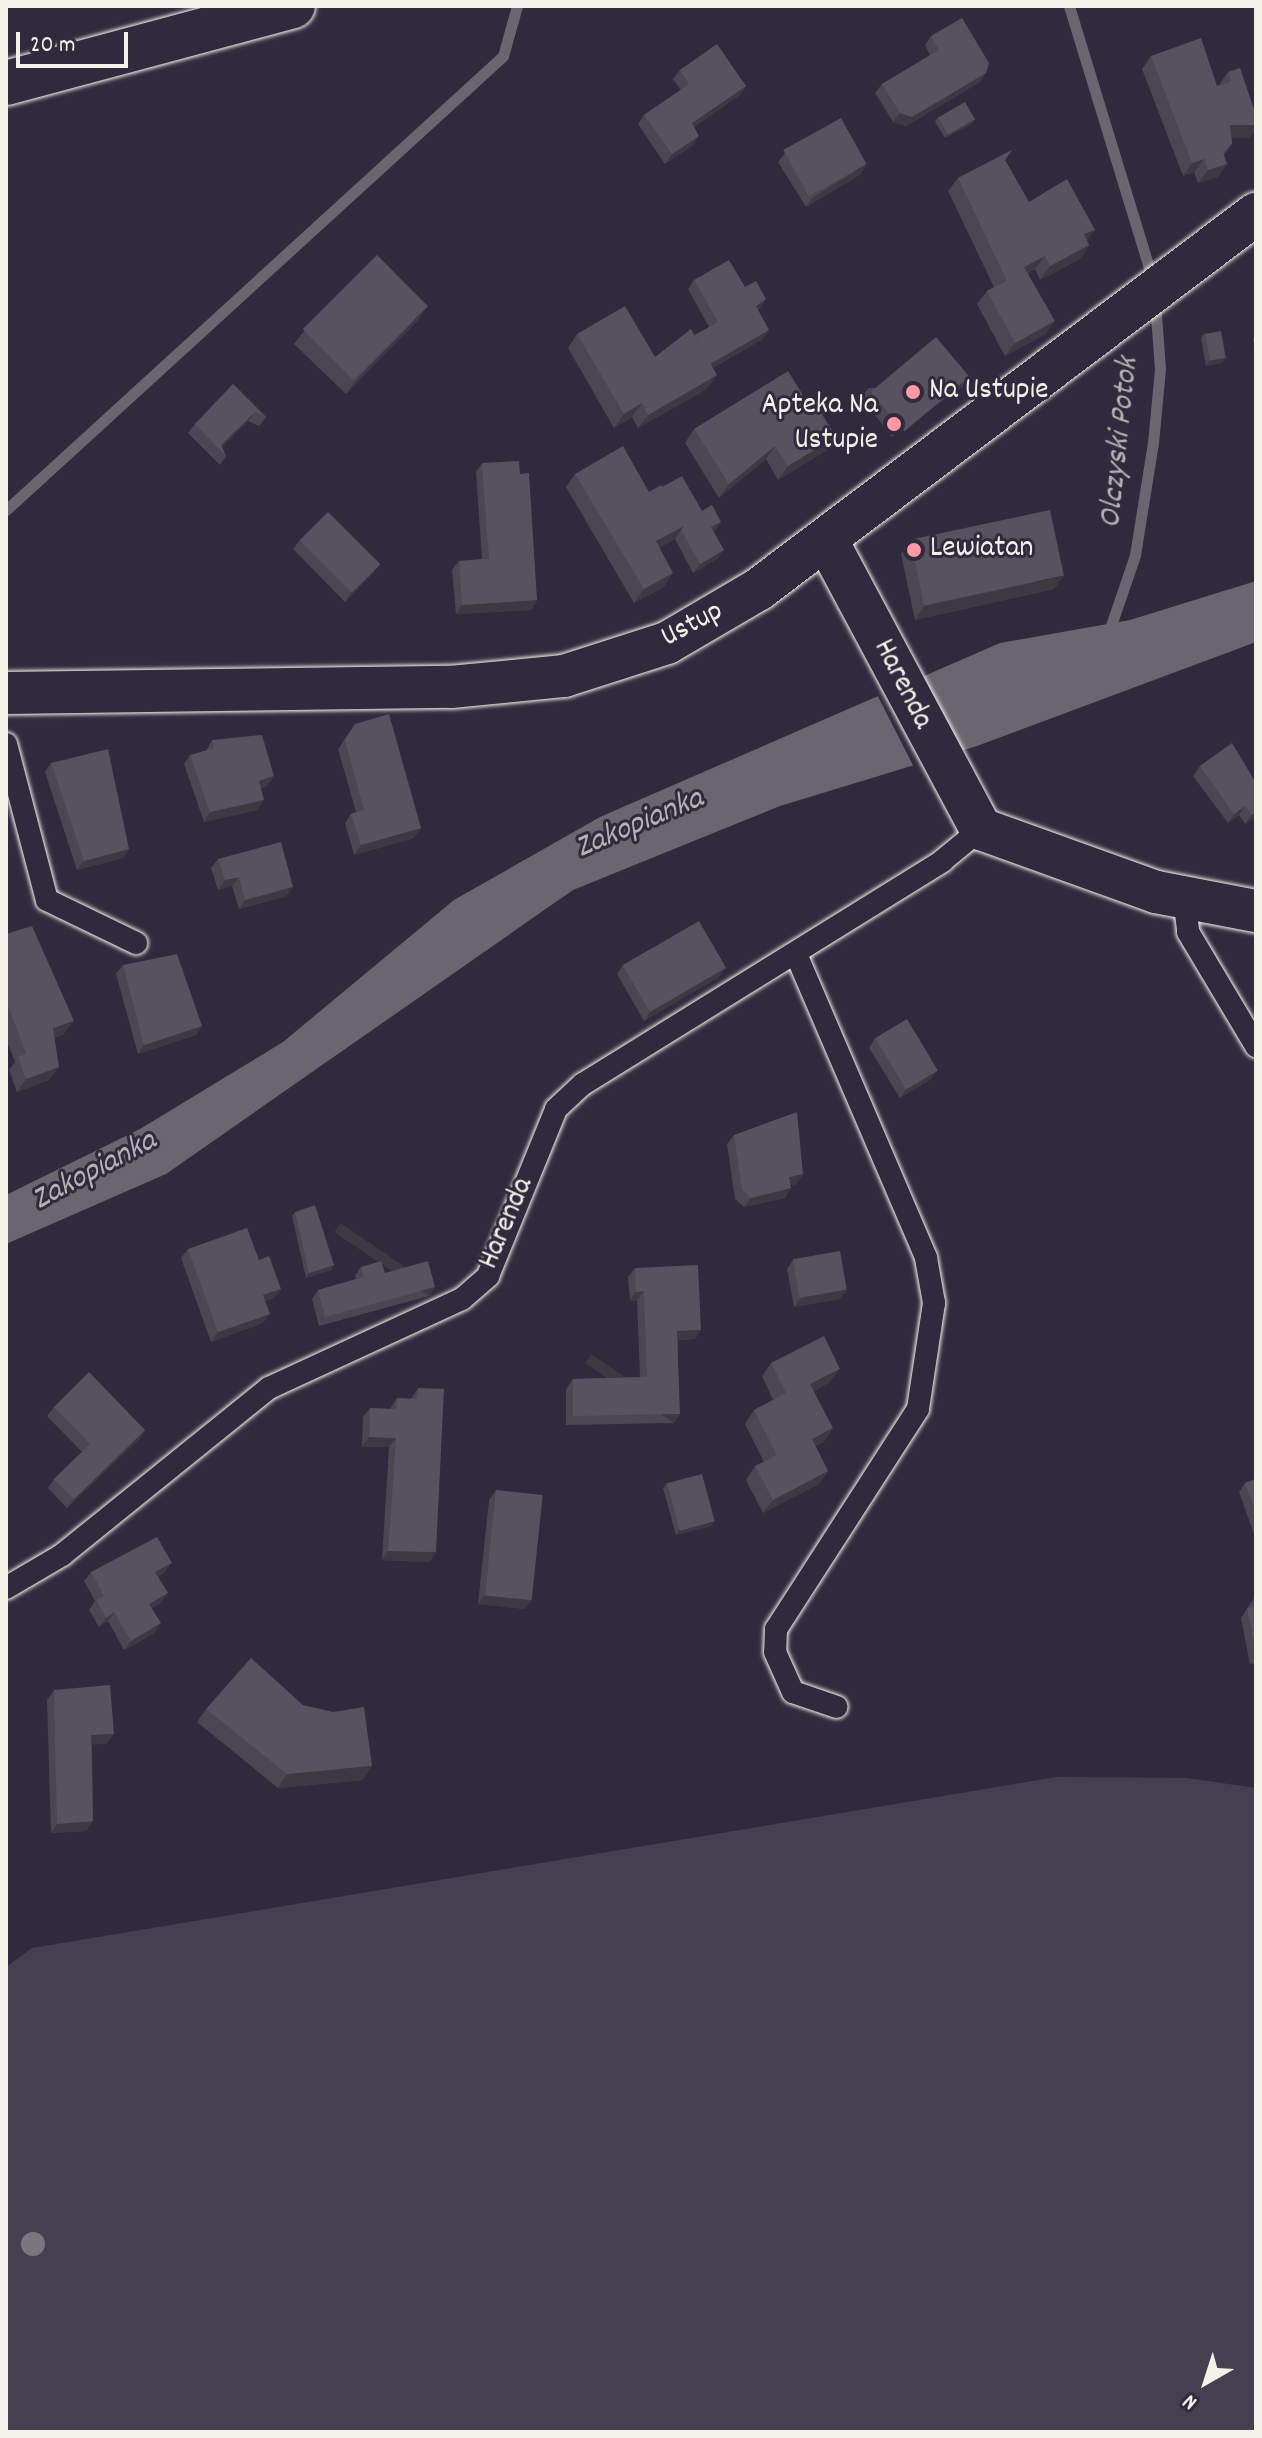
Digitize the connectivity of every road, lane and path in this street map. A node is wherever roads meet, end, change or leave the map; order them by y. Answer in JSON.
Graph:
{"nodes":[{"id":1,"x":293,"y":6,"type":"edge"},
{"id":2,"x":6,"y":83,"type":"edge"},
{"id":3,"x":1256,"y":214,"type":"edge"},
{"id":4,"x":826,"y":539,"type":"junction"},
{"id":5,"x":6,"y":693,"type":"edge"},
{"id":6,"x":6,"y":744,"type":"edge"},
{"id":7,"x":970,"y":814,"type":"junction"},
{"id":8,"x":1184,"y":897,"type":"junction"},
{"id":9,"x":1256,"y":911,"type":"edge"},
{"id":10,"x":136,"y":943,"type":"dead end"},
{"id":11,"x":796,"y":954,"type":"junction"},
{"id":12,"x":1256,"y":1046,"type":"edge"},
{"id":13,"x":6,"y":1588,"type":"edge"},
{"id":14,"x":837,"y":1707,"type":"dead end"}],
"edges":[{"from":1,"to":2,"type":"main road"},
{"from":3,"to":4,"type":"street","name":"Ustup"},
{"from":4,"to":5,"type":"street","name":"Ustup"},
{"from":4,"to":7,"type":"street","name":"Harenda"},
{"from":6,"to":10,"type":"lane"},
{"from":7,"to":8,"type":"street"},
{"from":7,"to":11,"type":"lane","name":"Harenda"},
{"from":8,"to":9,"type":"street"},
{"from":8,"to":12,"type":"lane"},
{"from":11,"to":13,"type":"lane","name":"Harenda"},
{"from":11,"to":14,"type":"lane"}]}
